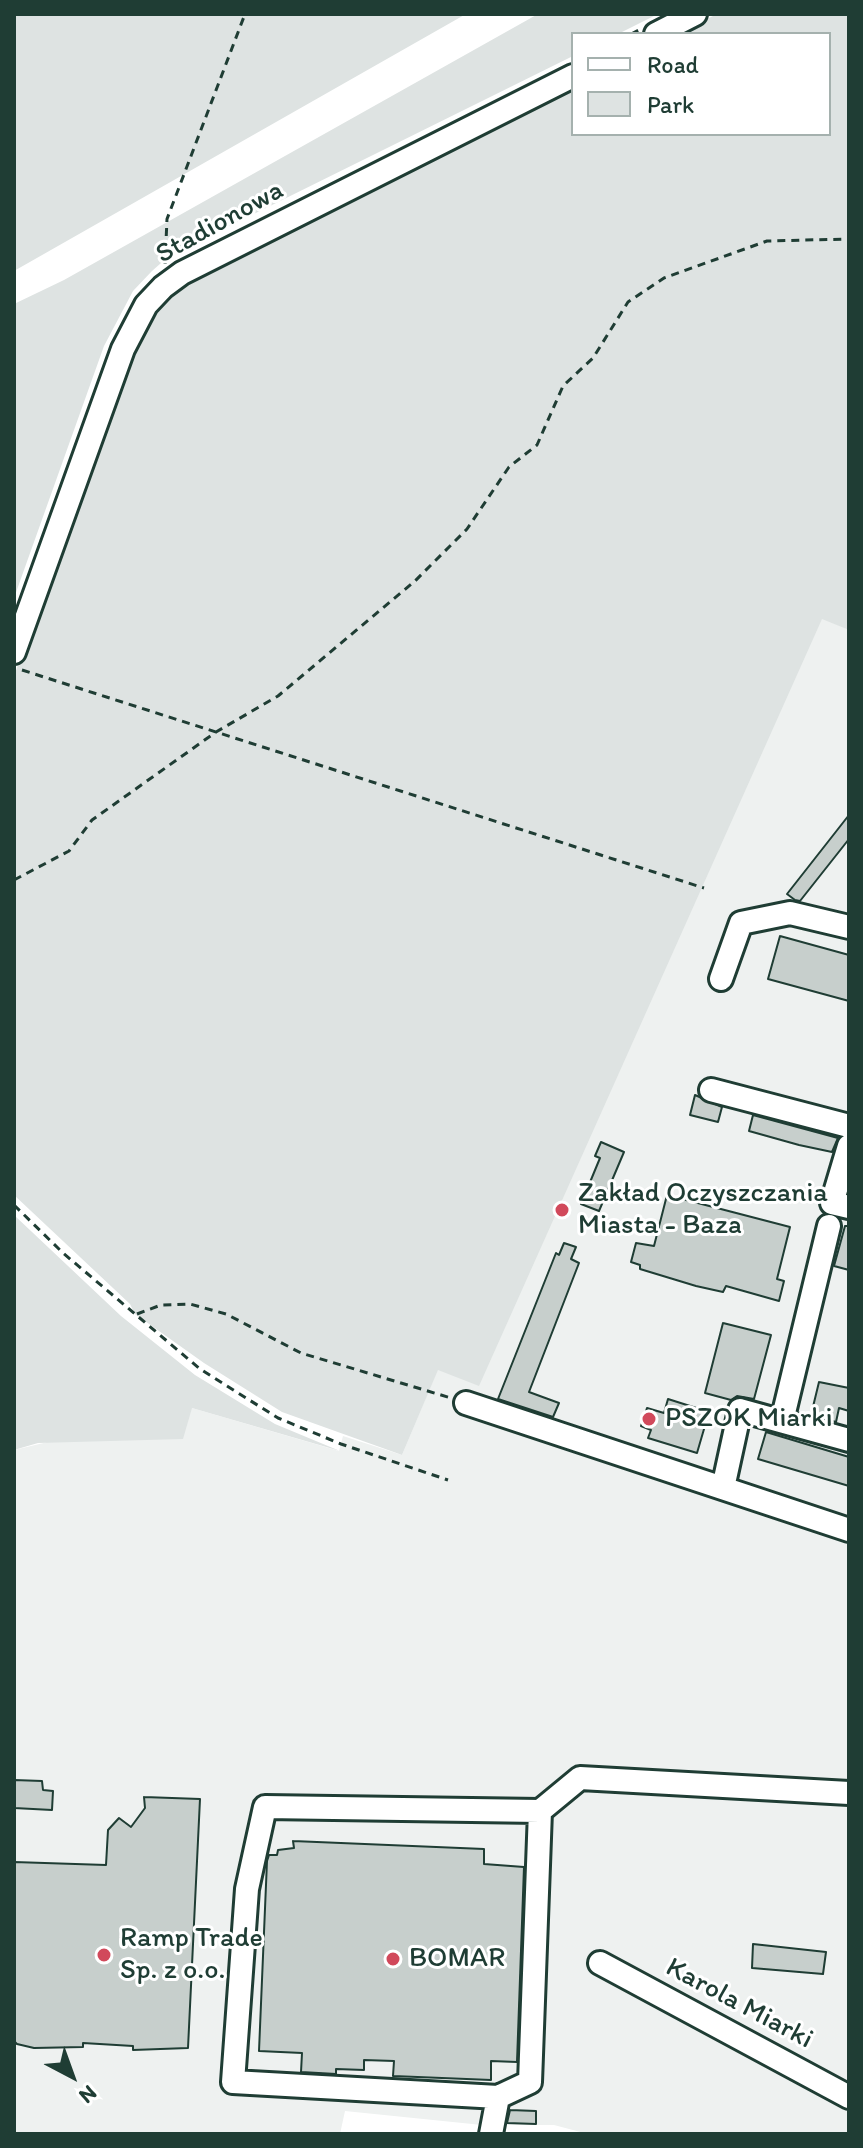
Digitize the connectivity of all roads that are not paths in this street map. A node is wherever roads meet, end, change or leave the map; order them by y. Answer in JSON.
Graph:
{"nodes":[{"id":1,"x":695,"y":14,"type":"edge"},
{"id":2,"x":660,"y":32,"type":"edge"},
{"id":3,"x":571,"y":77,"type":"edge"},
{"id":4,"x":14,"y":652,"type":"edge"},
{"id":5,"x":849,"y":927,"type":"edge"},
{"id":6,"x":721,"y":979,"type":"dead end"},
{"id":7,"x":711,"y":1090,"type":"dead end"},
{"id":8,"x":849,"y":1126,"type":"edge"},
{"id":9,"x":849,"y":1146,"type":"edge"},
{"id":10,"x":849,"y":1207,"type":"edge"},
{"id":11,"x":829,"y":1226,"type":"dead end"},
{"id":12,"x":466,"y":1403,"type":"road end"},
{"id":13,"x":782,"y":1421,"type":"junction"},
{"id":14,"x":849,"y":1440,"type":"edge"},
{"id":15,"x":723,"y":1488,"type":"junction"},
{"id":16,"x":849,"y":1530,"type":"edge"},
{"id":17,"x":849,"y":1793,"type":"edge"},
{"id":18,"x":540,"y":1811,"type":"junction"},
{"id":19,"x":600,"y":1963,"type":"dead end"},
{"id":20,"x":498,"y":2097,"type":"junction"},
{"id":21,"x":849,"y":2097,"type":"edge"},
{"id":22,"x":491,"y":2134,"type":"edge"}],
"edges":[{"from":1,"to":2,"type":"street"},
{"from":3,"to":4,"type":"street","name":"Stadionowa"},
{"from":5,"to":6,"type":"street"},
{"from":7,"to":8,"type":"street"},
{"from":9,"to":10,"type":"street"},
{"from":11,"to":13,"type":"street"},
{"from":12,"to":15,"type":"street"},
{"from":13,"to":14,"type":"street"},
{"from":13,"to":15,"type":"street"},
{"from":15,"to":16,"type":"street"},
{"from":17,"to":18,"type":"street"},
{"from":18,"to":20,"type":"street"},
{"from":18,"to":20,"type":"street"},
{"from":19,"to":21,"type":"street","name":"Karola Miarki"},
{"from":20,"to":22,"type":"street"}]}
